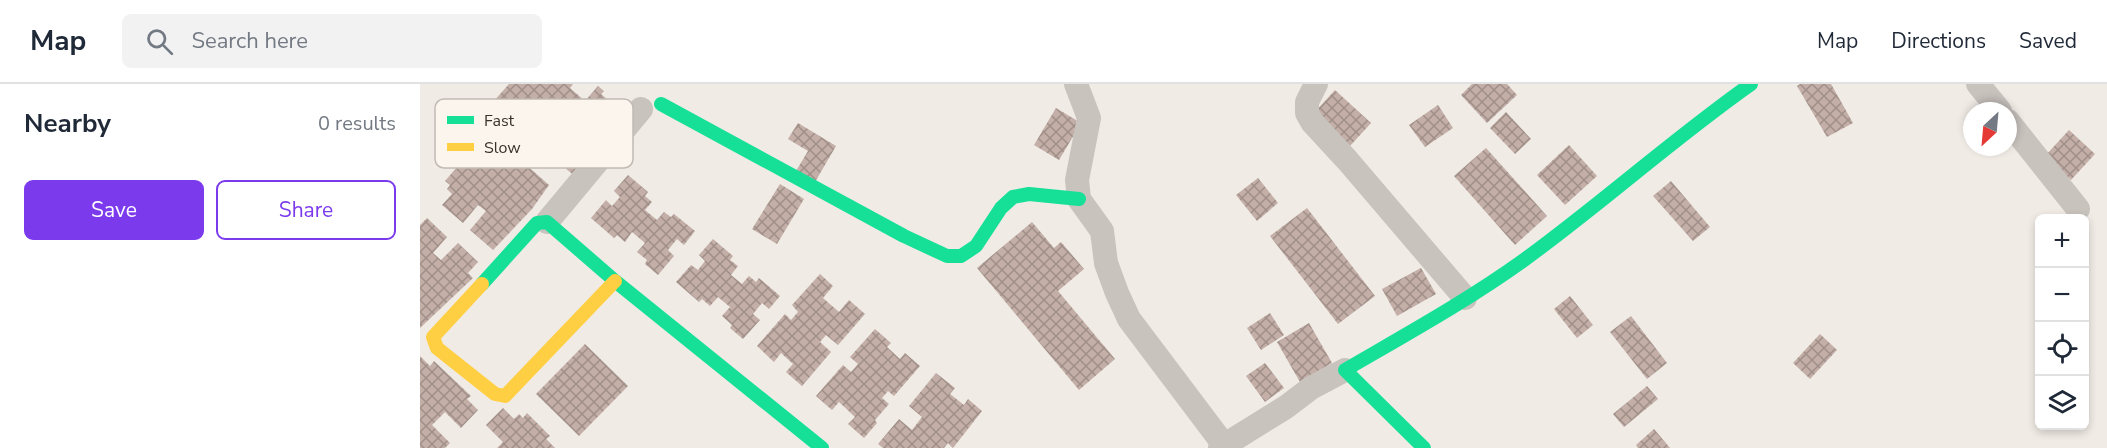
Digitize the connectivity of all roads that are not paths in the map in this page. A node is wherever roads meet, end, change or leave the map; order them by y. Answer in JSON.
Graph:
{"nodes":[{"id":1,"x":1076,"y":84,"type":"edge"},
{"id":2,"x":1316,"y":84,"type":"edge"},
{"id":3,"x":1751,"y":84,"type":"edge"},
{"id":4,"x":1978,"y":84,"type":"edge"},
{"id":5,"x":1993,"y":102,"type":"edge"},
{"id":6,"x":651,"y":106,"type":"joint"},
{"id":7,"x":633,"y":126,"type":"edge"},
{"id":8,"x":2017,"y":132,"type":"edge"},
{"id":9,"x":595,"y":168,"type":"edge"},
{"id":10,"x":1080,"y":199,"type":"junction"},
{"id":11,"x":2078,"y":209,"type":"dead end"},
{"id":12,"x":547,"y":222,"type":"junction"},
{"id":13,"x":615,"y":280,"type":"junction"},
{"id":14,"x":1465,"y":298,"type":"junction"},
{"id":15,"x":1345,"y":370,"type":"junction"},
{"id":16,"x":1222,"y":446,"type":"edge"},
{"id":17,"x":822,"y":448,"type":"edge"},
{"id":18,"x":1424,"y":448,"type":"edge"}],
"edges":[{"from":1,"to":10,"type":"street"},
{"from":2,"to":14,"type":"street"},
{"from":3,"to":14,"type":"street"},
{"from":4,"to":5,"type":"street"},
{"from":6,"to":7,"type":"street"},
{"from":6,"to":10,"type":"street"},
{"from":8,"to":11,"type":"street"},
{"from":9,"to":12,"type":"street"},
{"from":10,"to":16,"type":"street"},
{"from":12,"to":13,"type":"street"},
{"from":12,"to":13,"type":"street"},
{"from":13,"to":17,"type":"street"},
{"from":14,"to":15,"type":"street"},
{"from":15,"to":16,"type":"street"},
{"from":15,"to":18,"type":"street"}]}
